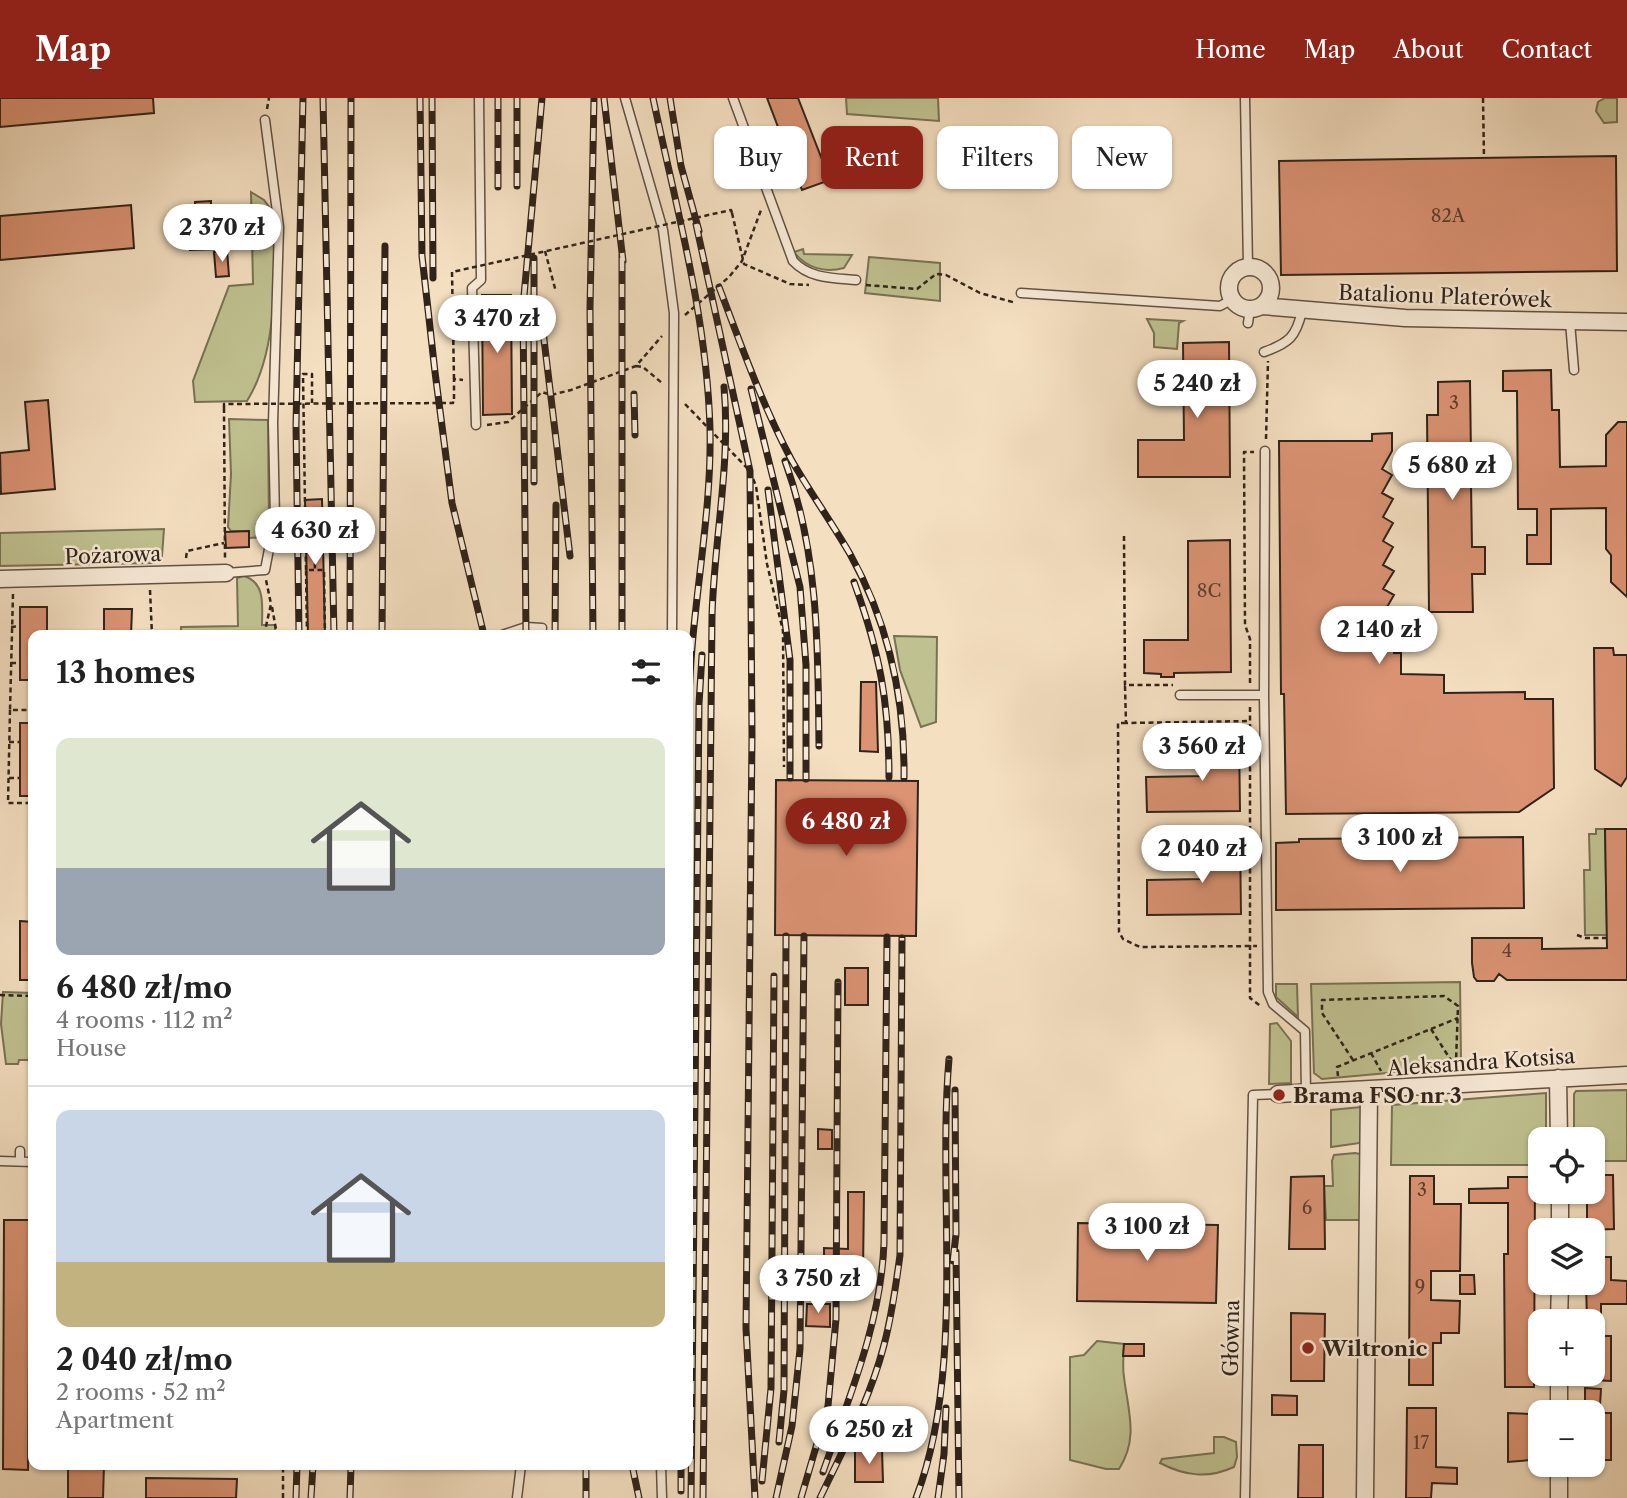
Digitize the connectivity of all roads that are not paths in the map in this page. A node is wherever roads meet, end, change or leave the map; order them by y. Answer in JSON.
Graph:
{"nodes":[{"id":1,"x":479,"y":98,"type":"edge"},
{"id":2,"x":625,"y":98,"type":"edge"},
{"id":3,"x":733,"y":98,"type":"edge"},
{"id":4,"x":1245,"y":98,"type":"edge"},
{"id":5,"x":265,"y":120,"type":"dead end"},
{"id":6,"x":1248,"y":267,"type":"junction"},
{"id":7,"x":859,"y":283,"type":"road end"},
{"id":8,"x":1021,"y":293,"type":"dead end"},
{"id":9,"x":1233,"y":299,"type":"junction"},
{"id":10,"x":1302,"y":311,"type":"junction"},
{"id":11,"x":1253,"y":312,"type":"junction"},
{"id":12,"x":1627,"y":322,"type":"edge"},
{"id":13,"x":1570,"y":323,"type":"junction"},
{"id":14,"x":1264,"y":352,"type":"road end"},
{"id":15,"x":1574,"y":370,"type":"dead end"},
{"id":16,"x":475,"y":425,"type":"road end"},
{"id":17,"x":1265,"y":451,"type":"road end"},
{"id":18,"x":226,"y":573,"type":"joint"},
{"id":19,"x":0,"y":579,"type":"edge"},
{"id":20,"x":542,"y":628,"type":"dead end"},
{"id":21,"x":519,"y":630,"type":"edge"},
{"id":22,"x":673,"y":630,"type":"edge"},
{"id":23,"x":1180,"y":695,"type":"dead end"},
{"id":24,"x":1264,"y":695,"type":"junction"},
{"id":25,"x":1627,"y":1075,"type":"edge"},
{"id":26,"x":1559,"y":1078,"type":"junction"},
{"id":27,"x":1306,"y":1086,"type":"junction"},
{"id":28,"x":1369,"y":1090,"type":"junction"},
{"id":29,"x":1278,"y":1094,"type":"joint"},
{"id":30,"x":1253,"y":1095,"type":"joint"},
{"id":31,"x":1559,"y":1127,"type":"edge"},
{"id":32,"x":20,"y":1151,"type":"dead end"},
{"id":33,"x":28,"y":1159,"type":"edge"},
{"id":34,"x":0,"y":1161,"type":"edge"},
{"id":35,"x":20,"y":1161,"type":"junction"},
{"id":36,"x":520,"y":1470,"type":"edge"},
{"id":37,"x":661,"y":1470,"type":"edge"},
{"id":38,"x":1559,"y":1477,"type":"edge"},
{"id":39,"x":517,"y":1498,"type":"edge"},
{"id":40,"x":662,"y":1498,"type":"edge"},
{"id":41,"x":1245,"y":1498,"type":"edge"},
{"id":42,"x":1365,"y":1498,"type":"edge"},
{"id":43,"x":1559,"y":1498,"type":"edge"}],
"edges":[{"from":1,"to":16,"type":"lane"},
{"from":2,"to":22,"type":"lane"},
{"from":3,"to":7,"type":"lane"},
{"from":4,"to":6,"type":"lane"},
{"from":5,"to":18,"type":"lane"},
{"from":6,"to":9,"type":"street"},
{"from":6,"to":11,"type":"street"},
{"from":8,"to":9,"type":"lane"},
{"from":9,"to":11,"type":"street","name":"Batalionu Platerówek"},
{"from":10,"to":11,"type":"street","name":"Batalionu Platerówek"},
{"from":10,"to":13,"type":"street","name":"Batalionu Platerówek"},
{"from":10,"to":14,"type":"lane"},
{"from":12,"to":13,"type":"street","name":"Batalionu Platerówek"},
{"from":13,"to":15,"type":"lane"},
{"from":17,"to":24,"type":"lane"},
{"from":18,"to":19,"type":"street","name":"Pożarowa"},
{"from":20,"to":21,"type":"lane"},
{"from":23,"to":24,"type":"lane"},
{"from":24,"to":27,"type":"lane"},
{"from":25,"to":26,"type":"street","name":"Aleksandra Kotsisa"},
{"from":26,"to":28,"type":"street","name":"Aleksandra Kotsisa"},
{"from":26,"to":31,"type":"street"},
{"from":27,"to":28,"type":"street","name":"Aleksandra Kotsisa"},
{"from":27,"to":29,"type":"street","name":"Aleksandra Kotsisa"},
{"from":28,"to":42,"type":"street"},
{"from":29,"to":30,"type":"lane","name":"Aleksandra Kotsisa"},
{"from":30,"to":41,"type":"lane","name":"Główna"},
{"from":32,"to":35,"type":"lane"},
{"from":33,"to":35,"type":"lane"},
{"from":34,"to":35,"type":"lane"},
{"from":36,"to":39,"type":"lane"},
{"from":37,"to":40,"type":"lane"},
{"from":38,"to":43,"type":"street"}]}
